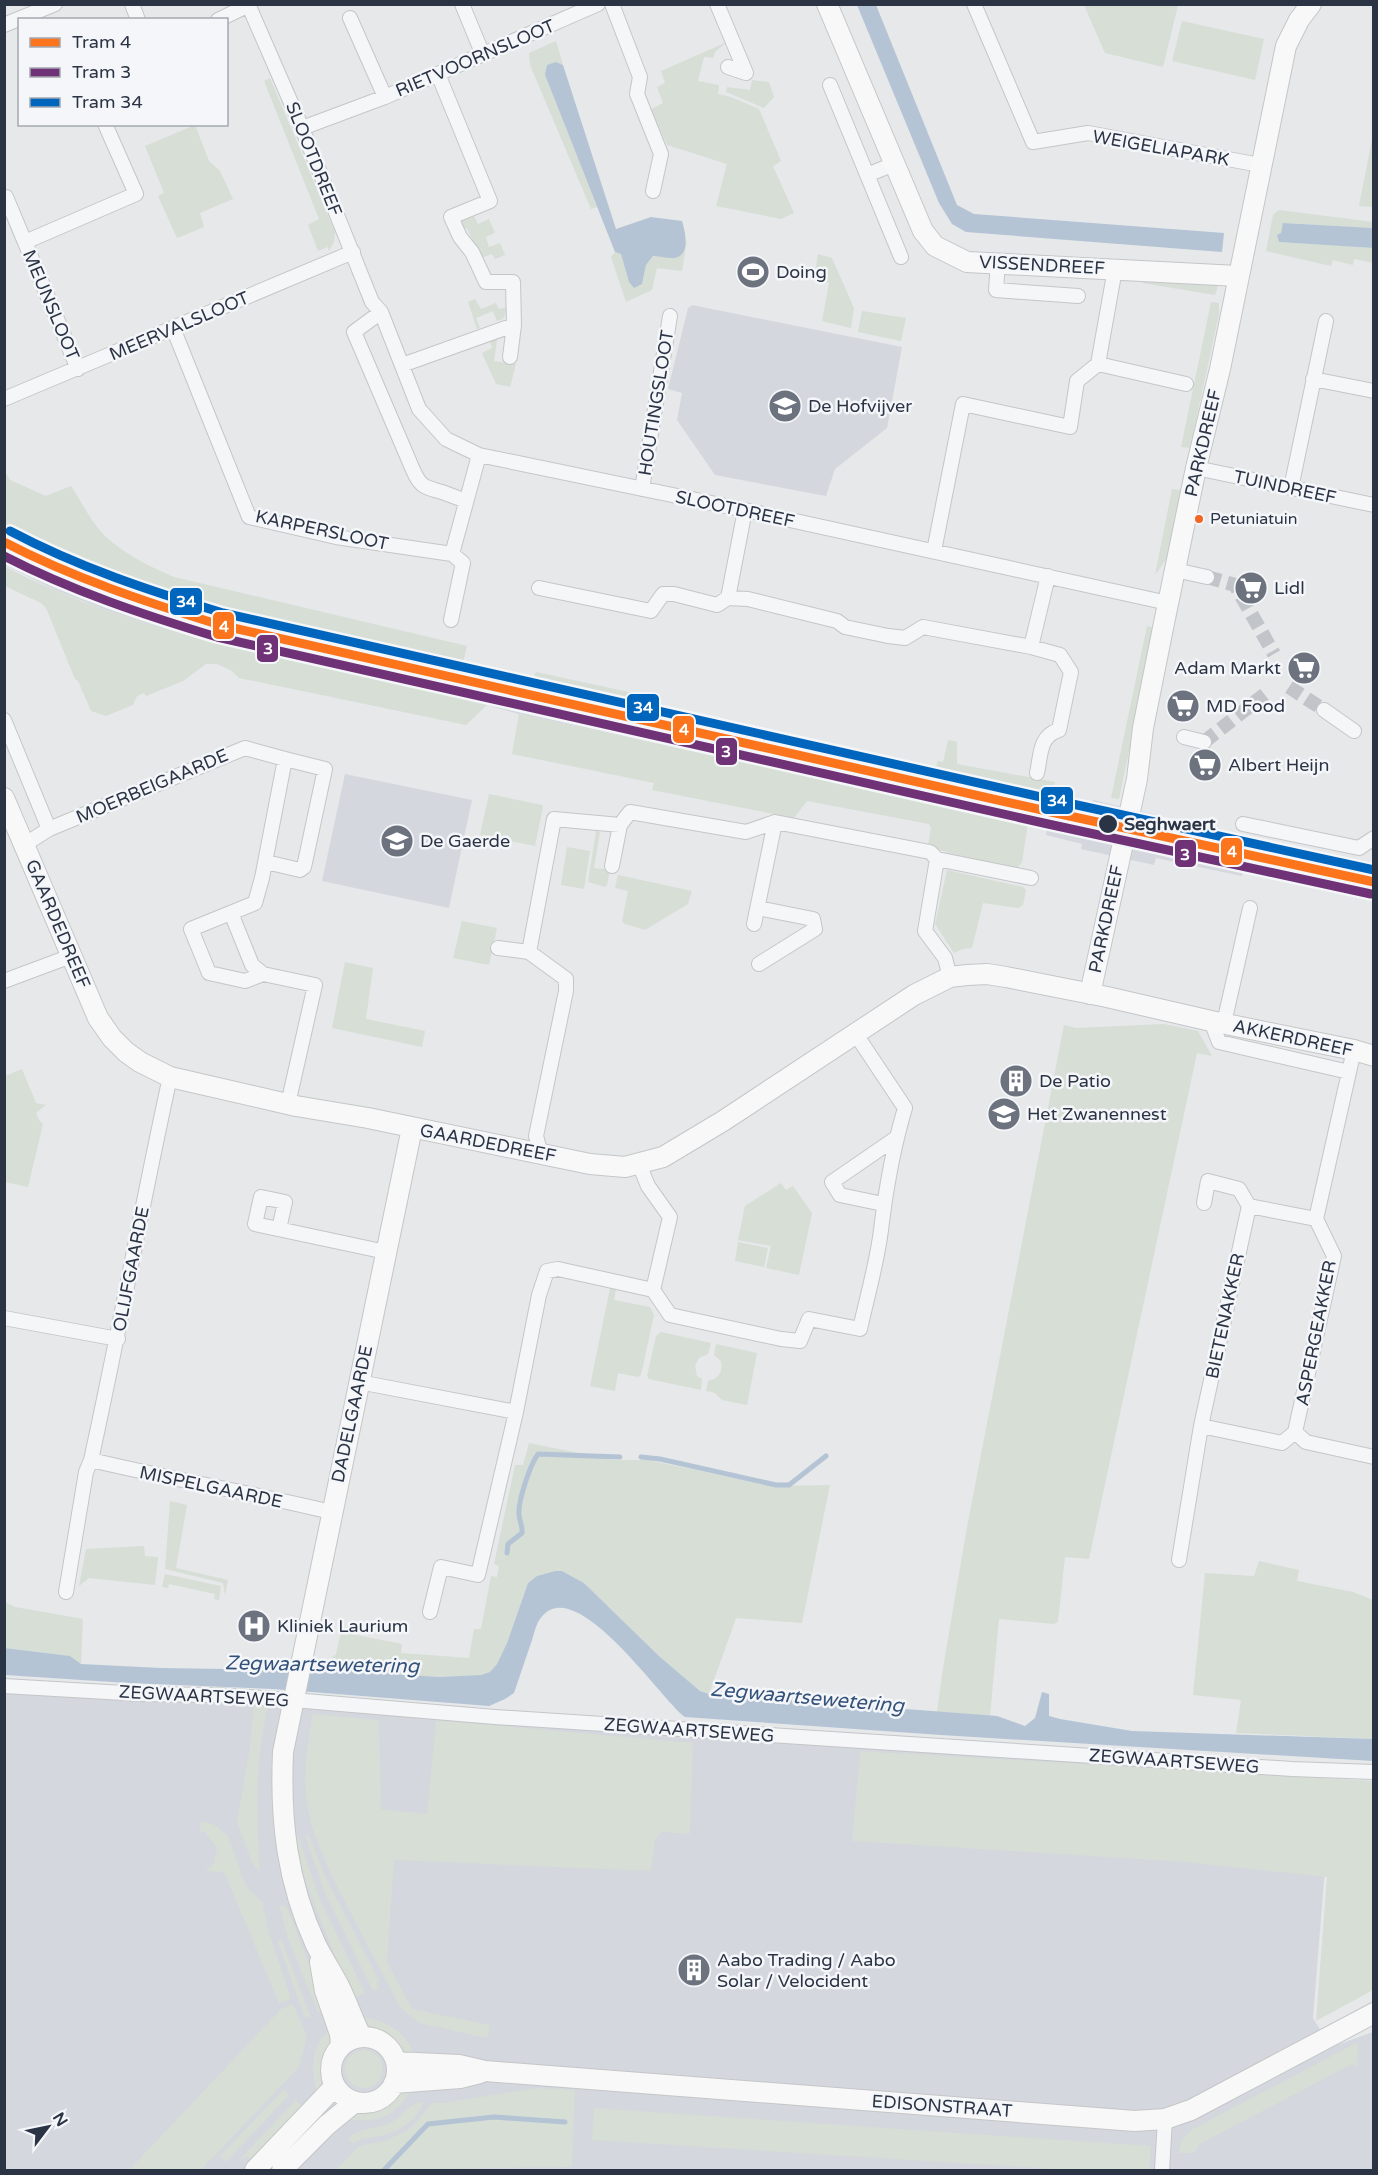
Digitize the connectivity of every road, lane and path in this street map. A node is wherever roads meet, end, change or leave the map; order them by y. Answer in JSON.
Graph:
{"nodes":[{"id":1,"x":55,"y":4,"type":"edge"},
{"id":2,"x":462,"y":4,"type":"edge"},
{"id":3,"x":598,"y":4,"type":"edge"},
{"id":4,"x":612,"y":4,"type":"edge"},
{"id":5,"x":717,"y":4,"type":"edge"},
{"id":6,"x":827,"y":4,"type":"edge"},
{"id":7,"x":974,"y":4,"type":"edge"},
{"id":8,"x":1311,"y":4,"type":"edge"},
{"id":9,"x":248,"y":5,"type":"edge"},
{"id":10,"x":21,"y":18,"type":"edge"},
{"id":11,"x":222,"y":18,"type":"edge"},
{"id":12,"x":350,"y":18,"type":"dead end"},
{"id":13,"x":18,"y":19,"type":"edge"},
{"id":14,"x":4,"y":25,"type":"edge"},
{"id":15,"x":483,"y":55,"type":"junction"},
{"id":16,"x":728,"y":67,"type":"dead end"},
{"id":17,"x":438,"y":75,"type":"junction"},
{"id":18,"x":830,"y":85,"type":"dead end"},
{"id":19,"x":385,"y":97,"type":"junction"},
{"id":20,"x":106,"y":126,"type":"edge"},
{"id":21,"x":302,"y":128,"type":"junction"},
{"id":22,"x":894,"y":164,"type":"junction"},
{"id":23,"x":1260,"y":165,"type":"junction"},
{"id":24,"x":867,"y":175,"type":"junction"},
{"id":25,"x":653,"y":191,"type":"dead end"},
{"id":26,"x":6,"y":197,"type":"edge"},
{"id":27,"x":25,"y":242,"type":"junction"},
{"id":28,"x":353,"y":252,"type":"junction"},
{"id":29,"x":901,"y":257,"type":"dead end"},
{"id":30,"x":998,"y":262,"type":"junction"},
{"id":31,"x":1114,"y":269,"type":"junction"},
{"id":32,"x":1238,"y":276,"type":"junction"},
{"id":33,"x":1078,"y":296,"type":"dead end"},
{"id":34,"x":381,"y":312,"type":"junction"},
{"id":35,"x":670,"y":316,"type":"dead end"},
{"id":36,"x":1326,"y":321,"type":"dead end"},
{"id":37,"x":514,"y":324,"type":"junction"},
{"id":38,"x":173,"y":328,"type":"junction"},
{"id":39,"x":510,"y":357,"type":"dead end"},
{"id":40,"x":1098,"y":364,"type":"junction"},
{"id":41,"x":402,"y":365,"type":"junction"},
{"id":42,"x":78,"y":369,"type":"junction"},
{"id":43,"x":1313,"y":378,"type":"junction"},
{"id":44,"x":1186,"y":384,"type":"dead end"},
{"id":45,"x":1374,"y":391,"type":"edge"},
{"id":46,"x":4,"y":399,"type":"edge"},
{"id":47,"x":479,"y":455,"type":"junction"},
{"id":48,"x":1196,"y":468,"type":"junction"},
{"id":49,"x":1291,"y":488,"type":"junction"},
{"id":50,"x":642,"y":489,"type":"junction"},
{"id":51,"x":466,"y":501,"type":"junction"},
{"id":52,"x":1374,"y":505,"type":"edge"},
{"id":53,"x":745,"y":510,"type":"junction"},
{"id":54,"x":934,"y":551,"type":"junction"},
{"id":55,"x":452,"y":554,"type":"junction"},
{"id":56,"x":1175,"y":570,"type":"junction"},
{"id":57,"x":1048,"y":576,"type":"junction"},
{"id":58,"x":1206,"y":577,"type":"tunnel mouth"},
{"id":59,"x":539,"y":588,"type":"dead end"},
{"id":60,"x":728,"y":598,"type":"junction"},
{"id":61,"x":1168,"y":603,"type":"junction"},
{"id":62,"x":451,"y":620,"type":"dead end"},
{"id":63,"x":1031,"y":647,"type":"junction"},
{"id":64,"x":1324,"y":710,"type":"tunnel mouth"},
{"id":65,"x":4,"y":720,"type":"edge"},
{"id":66,"x":1354,"y":731,"type":"dead end"},
{"id":67,"x":1184,"y":737,"type":"dead end"},
{"id":68,"x":1204,"y":742,"type":"dead end"},
{"id":69,"x":285,"y":759,"type":"junction"},
{"id":70,"x":1038,"y":773,"type":"dead end"},
{"id":71,"x":4,"y":798,"type":"edge"},
{"id":72,"x":776,"y":822,"type":"junction"},
{"id":73,"x":1243,"y":824,"type":"dead end"},
{"id":74,"x":620,"y":825,"type":"junction"},
{"id":75,"x":49,"y":829,"type":"junction"},
{"id":76,"x":1374,"y":838,"type":"edge"},
{"id":77,"x":24,"y":845,"type":"junction"},
{"id":78,"x":937,"y":859,"type":"junction"},
{"id":79,"x":266,"y":862,"type":"junction"},
{"id":80,"x":612,"y":866,"type":"dead end"},
{"id":81,"x":1031,"y":878,"type":"dead end"},
{"id":82,"x":758,"y":908,"type":"junction"},
{"id":83,"x":1250,"y":908,"type":"dead end"},
{"id":84,"x":231,"y":913,"type":"junction"},
{"id":85,"x":754,"y":924,"type":"dead end"},
{"id":86,"x":498,"y":948,"type":"dead end"},
{"id":87,"x":529,"y":952,"type":"junction"},
{"id":88,"x":71,"y":956,"type":"junction"},
{"id":89,"x":759,"y":964,"type":"dead end"},
{"id":90,"x":263,"y":974,"type":"junction"},
{"id":91,"x":950,"y":978,"type":"junction"},
{"id":92,"x":4,"y":981,"type":"edge"},
{"id":93,"x":1090,"y":994,"type":"junction"},
{"id":94,"x":1218,"y":1022,"type":"junction"},
{"id":95,"x":855,"y":1033,"type":"junction"},
{"id":96,"x":1354,"y":1050,"type":"junction"},
{"id":97,"x":1374,"y":1056,"type":"edge"},
{"id":98,"x":1349,"y":1072,"type":"junction"},
{"id":99,"x":170,"y":1077,"type":"junction"},
{"id":100,"x":288,"y":1104,"type":"junction"},
{"id":101,"x":412,"y":1128,"type":"junction"},
{"id":102,"x":896,"y":1138,"type":"junction"},
{"id":103,"x":541,"y":1154,"type":"junction"},
{"id":104,"x":639,"y":1164,"type":"junction"},
{"id":105,"x":1204,"y":1203,"type":"dead end"},
{"id":106,"x":883,"y":1204,"type":"junction"},
{"id":107,"x":1249,"y":1206,"type":"junction"},
{"id":108,"x":1316,"y":1219,"type":"junction"},
{"id":109,"x":279,"y":1229,"type":"dead end"},
{"id":110,"x":386,"y":1252,"type":"junction"},
{"id":111,"x":653,"y":1290,"type":"junction"},
{"id":112,"x":4,"y":1318,"type":"edge"},
{"id":113,"x":118,"y":1339,"type":"junction"},
{"id":114,"x":359,"y":1382,"type":"junction"},
{"id":115,"x":516,"y":1412,"type":"junction"},
{"id":116,"x":1201,"y":1426,"type":"junction"},
{"id":117,"x":1295,"y":1432,"type":"junction"},
{"id":118,"x":1374,"y":1457,"type":"edge"},
{"id":119,"x":91,"y":1460,"type":"junction"},
{"id":120,"x":331,"y":1512,"type":"junction"},
{"id":121,"x":1179,"y":1560,"type":"dead end"},
{"id":122,"x":66,"y":1592,"type":"dead end"},
{"id":123,"x":430,"y":1612,"type":"dead end"},
{"id":124,"x":4,"y":1686,"type":"edge"},
{"id":125,"x":293,"y":1698,"type":"junction"},
{"id":126,"x":1374,"y":1772,"type":"edge"},
{"id":127,"x":317,"y":1947,"type":"junction"},
{"id":128,"x":1374,"y":2013,"type":"edge"},
{"id":129,"x":361,"y":2036,"type":"junction"},
{"id":130,"x":341,"y":2045,"type":"junction"},
{"id":131,"x":396,"y":2062,"type":"junction"},
{"id":132,"x":485,"y":2071,"type":"junction"},
{"id":133,"x":394,"y":2083,"type":"junction"},
{"id":134,"x":335,"y":2086,"type":"junction"},
{"id":135,"x":355,"y":2102,"type":"junction"},
{"id":136,"x":1165,"y":2119,"type":"junction"},
{"id":137,"x":255,"y":2170,"type":"edge"},
{"id":138,"x":282,"y":2170,"type":"edge"},
{"id":139,"x":1162,"y":2170,"type":"edge"}],
"edges":[{"from":1,"to":10,"type":"street"},
{"from":2,"to":15,"type":"street"},
{"from":3,"to":15,"type":"street","name":"RIETVOORNSLOOT"},
{"from":4,"to":25,"type":"street"},
{"from":5,"to":16,"type":"street"},
{"from":6,"to":22,"type":"street","name":"VISSENDREEF"},
{"from":7,"to":23,"type":"street","name":"WEIGELIAPARK"},
{"from":8,"to":23,"type":"street","name":"PARKDREEF"},
{"from":9,"to":11,"type":"street"},
{"from":9,"to":21,"type":"street","name":"SLOOTDREEF"},
{"from":12,"to":19,"type":"street","name":"RIETVOORNSLOOT"},
{"from":13,"to":14,"type":"street"},
{"from":15,"to":17,"type":"street","name":"RIETVOORNSLOOT"},
{"from":17,"to":19,"type":"street","name":"RIETVOORNSLOOT"},
{"from":17,"to":37,"type":"street"},
{"from":18,"to":24,"type":"street"},
{"from":19,"to":21,"type":"street","name":"RIETVOORNSLOOT"},
{"from":20,"to":27,"type":"street","name":"MEUNSLOOT"},
{"from":21,"to":28,"type":"street","name":"SLOOTDREEF"},
{"from":22,"to":24,"type":"street"},
{"from":22,"to":30,"type":"street","name":"VISSENDREEF"},
{"from":23,"to":32,"type":"street","name":"PARKDREEF"},
{"from":24,"to":29,"type":"street"},
{"from":26,"to":27,"type":"street","name":"MEUNSLOOT"},
{"from":27,"to":42,"type":"street","name":"MEUNSLOOT"},
{"from":28,"to":34,"type":"street","name":"SLOOTDREEF"},
{"from":28,"to":38,"type":"street","name":"MEERVALSLOOT"},
{"from":30,"to":31,"type":"street","name":"VISSENDREEF"},
{"from":30,"to":33,"type":"street"},
{"from":31,"to":32,"type":"street","name":"VISSENDREEF"},
{"from":31,"to":40,"type":"street"},
{"from":32,"to":48,"type":"street","name":"PARKDREEF"},
{"from":34,"to":41,"type":"street","name":"SLOOTDREEF"},
{"from":34,"to":51,"type":"street"},
{"from":35,"to":50,"type":"street","name":"HOUTINGSLOOT"},
{"from":36,"to":43,"type":"street"},
{"from":37,"to":39,"type":"street"},
{"from":37,"to":41,"type":"street"},
{"from":38,"to":42,"type":"street","name":"MEERVALSLOOT"},
{"from":38,"to":55,"type":"street","name":"KARPERSLOOT"},
{"from":40,"to":44,"type":"street"},
{"from":40,"to":54,"type":"street"},
{"from":41,"to":47,"type":"street","name":"SLOOTDREEF"},
{"from":42,"to":46,"type":"street","name":"MEERVALSLOOT"},
{"from":43,"to":45,"type":"street"},
{"from":43,"to":49,"type":"street"},
{"from":47,"to":50,"type":"street","name":"SLOOTDREEF"},
{"from":47,"to":51,"type":"street"},
{"from":48,"to":49,"type":"street","name":"TUINDREEF"},
{"from":48,"to":56,"type":"street","name":"PARKDREEF"},
{"from":49,"to":52,"type":"street","name":"TUINDREEF"},
{"from":50,"to":53,"type":"street","name":"SLOOTDREEF"},
{"from":51,"to":55,"type":"street"},
{"from":53,"to":54,"type":"street","name":"SLOOTDREEF"},
{"from":53,"to":60,"type":"street"},
{"from":54,"to":57,"type":"street","name":"SLOOTDREEF"},
{"from":55,"to":62,"type":"street"},
{"from":56,"to":58,"type":"street"},
{"from":56,"to":61,"type":"street","name":"PARKDREEF"},
{"from":57,"to":61,"type":"street","name":"SLOOTDREEF"},
{"from":57,"to":63,"type":"street"},
{"from":59,"to":60,"type":"street"},
{"from":60,"to":63,"type":"street"},
{"from":61,"to":93,"type":"street","name":"PARKDREEF"},
{"from":63,"to":70,"type":"street"},
{"from":64,"to":66,"type":"street"},
{"from":65,"to":75,"type":"street"},
{"from":67,"to":68,"type":"street"},
{"from":69,"to":75,"type":"street","name":"MOERBEIGAARDE"},
{"from":69,"to":79,"type":"street"},
{"from":69,"to":79,"type":"street","name":"MOERBEIGAARDE"},
{"from":71,"to":77,"type":"street","name":"GAARDEDREEF"},
{"from":72,"to":74,"type":"street"},
{"from":72,"to":78,"type":"street"},
{"from":72,"to":82,"type":"street"},
{"from":73,"to":76,"type":"street"},
{"from":74,"to":80,"type":"street"},
{"from":74,"to":87,"type":"street"},
{"from":75,"to":77,"type":"street","name":"MOERBEIGAARDE"},
{"from":77,"to":88,"type":"street","name":"GAARDEDREEF"},
{"from":78,"to":81,"type":"street"},
{"from":78,"to":91,"type":"street"},
{"from":79,"to":84,"type":"street"},
{"from":82,"to":85,"type":"street"},
{"from":82,"to":89,"type":"street"},
{"from":83,"to":94,"type":"street"},
{"from":84,"to":90,"type":"street"},
{"from":84,"to":90,"type":"street"},
{"from":86,"to":87,"type":"street"},
{"from":87,"to":103,"type":"street"},
{"from":88,"to":92,"type":"street"},
{"from":88,"to":99,"type":"street","name":"GAARDEDREEF"},
{"from":90,"to":100,"type":"street"},
{"from":91,"to":93,"type":"street","name":"GAARDEDREEF"},
{"from":91,"to":95,"type":"street","name":"GAARDEDREEF"},
{"from":93,"to":94,"type":"street","name":"AKKERDREEF"},
{"from":94,"to":96,"type":"street","name":"AKKERDREEF"},
{"from":94,"to":98,"type":"street","name":"AKKERDREEF"},
{"from":95,"to":102,"type":"street"},
{"from":95,"to":104,"type":"street","name":"GAARDEDREEF"},
{"from":96,"to":97,"type":"street","name":"AKKERDREEF"},
{"from":96,"to":98,"type":"street"},
{"from":98,"to":108,"type":"street"},
{"from":99,"to":100,"type":"street","name":"GAARDEDREEF"},
{"from":99,"to":113,"type":"street","name":"OLIJFGAARDE"},
{"from":100,"to":101,"type":"street","name":"GAARDEDREEF"},
{"from":101,"to":103,"type":"street","name":"GAARDEDREEF"},
{"from":101,"to":110,"type":"street","name":"DADELGAARDE"},
{"from":102,"to":106,"type":"street"},
{"from":102,"to":106,"type":"street"},
{"from":103,"to":104,"type":"street","name":"GAARDEDREEF"},
{"from":104,"to":111,"type":"street"},
{"from":105,"to":107,"type":"street"},
{"from":106,"to":111,"type":"street"},
{"from":107,"to":108,"type":"street"},
{"from":107,"to":116,"type":"street","name":"BIETENAKKER"},
{"from":108,"to":117,"type":"street","name":"ASPERGEAKKER"},
{"from":109,"to":110,"type":"street"},
{"from":110,"to":114,"type":"street","name":"DADELGAARDE"},
{"from":111,"to":115,"type":"street"},
{"from":112,"to":113,"type":"street"},
{"from":113,"to":119,"type":"street","name":"OLIJFGAARDE"},
{"from":114,"to":115,"type":"street"},
{"from":114,"to":120,"type":"street","name":"DADELGAARDE"},
{"from":115,"to":123,"type":"street"},
{"from":116,"to":117,"type":"street"},
{"from":116,"to":121,"type":"street","name":"BIETENAKKER"},
{"from":117,"to":118,"type":"street"},
{"from":119,"to":120,"type":"street","name":"MISPELGAARDE"},
{"from":119,"to":122,"type":"street","name":"OLIJFGAARDE"},
{"from":120,"to":125,"type":"street","name":"DADELGAARDE"},
{"from":124,"to":125,"type":"street","name":"ZEGWAARTSEWEG"},
{"from":125,"to":126,"type":"street","name":"ZEGWAARTSEWEG"},
{"from":125,"to":127,"type":"street","name":"DADELGAARDE"},
{"from":127,"to":129,"type":"street"},
{"from":127,"to":130,"type":"street"},
{"from":128,"to":136,"type":"street","name":"EDISONSTRAAT"},
{"from":129,"to":130,"type":"street"},
{"from":129,"to":131,"type":"street"},
{"from":130,"to":134,"type":"street"},
{"from":131,"to":132,"type":"street","name":"EDISONSTRAAT"},
{"from":131,"to":133,"type":"street"},
{"from":132,"to":133,"type":"street","name":"EDISONSTRAAT"},
{"from":132,"to":136,"type":"street","name":"EDISONSTRAAT"},
{"from":133,"to":135,"type":"street"},
{"from":134,"to":135,"type":"street"},
{"from":134,"to":137,"type":"street"},
{"from":135,"to":138,"type":"street"},
{"from":136,"to":139,"type":"street"}]}
